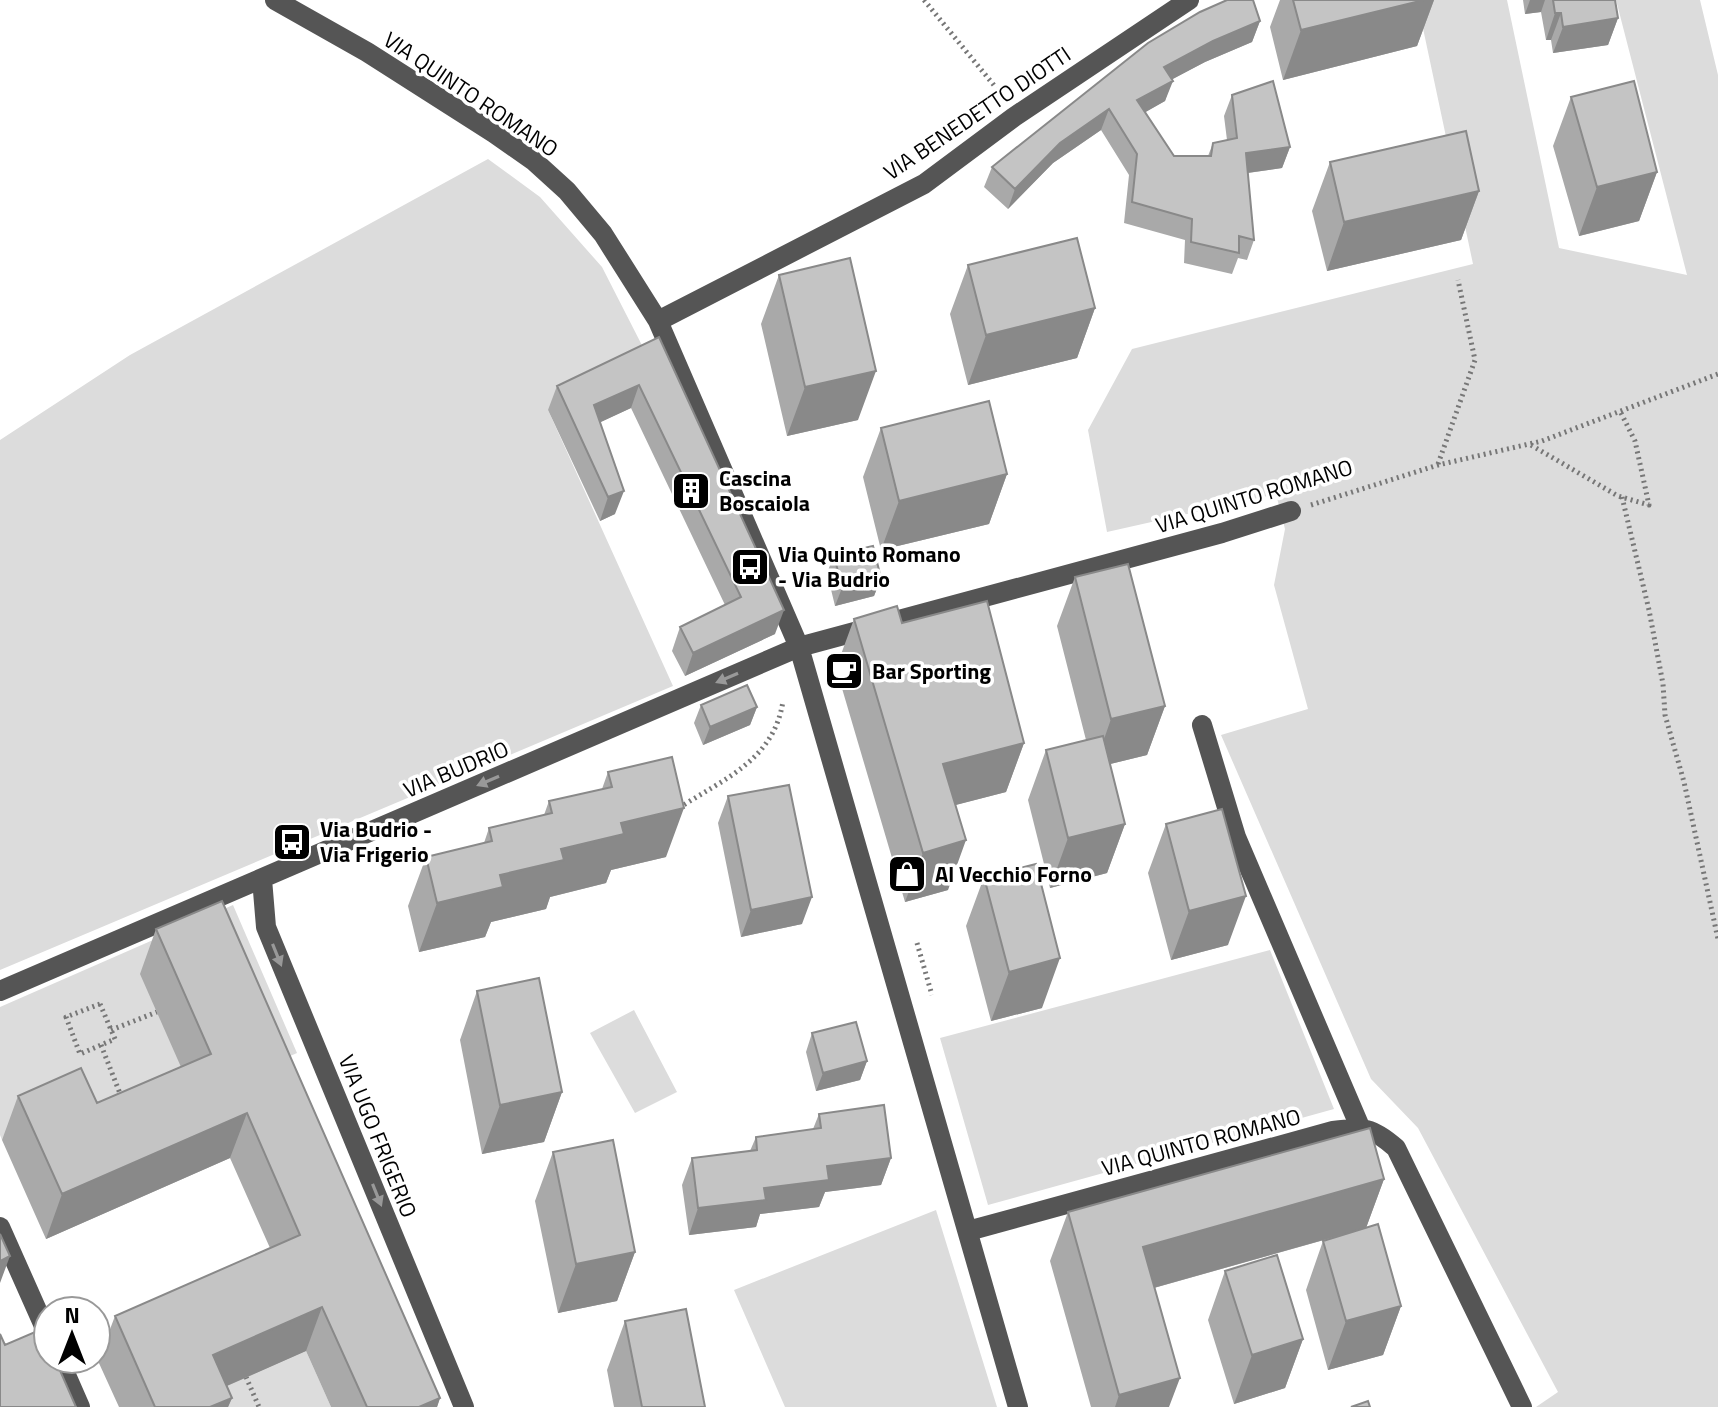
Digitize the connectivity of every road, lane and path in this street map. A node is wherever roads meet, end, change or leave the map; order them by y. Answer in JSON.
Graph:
{"nodes":[{"id":1,"x":275,"y":0,"type":"edge"},
{"id":2,"x":924,"y":0,"type":"edge"},
{"id":3,"x":1189,"y":0,"type":"edge"},
{"id":4,"x":1014,"y":117,"type":"junction"},
{"id":5,"x":1458,"y":280,"type":"dead end"},
{"id":6,"x":658,"y":321,"type":"junction"},
{"id":7,"x":1718,"y":374,"type":"edge"},
{"id":8,"x":1620,"y":411,"type":"junction"},
{"id":9,"x":1530,"y":444,"type":"junction"},
{"id":10,"x":1438,"y":465,"type":"junction"},
{"id":11,"x":1622,"y":497,"type":"junction"},
{"id":12,"x":1291,"y":511,"type":"joint"},
{"id":13,"x":799,"y":647,"type":"junction"},
{"id":14,"x":783,"y":701,"type":"dead end"},
{"id":15,"x":1202,"y":725,"type":"dead end"},
{"id":16,"x":679,"y":808,"type":"edge"},
{"id":17,"x":262,"y":879,"type":"junction"},
{"id":18,"x":1718,"y":939,"type":"edge"},
{"id":19,"x":917,"y":943,"type":"dead end"},
{"id":20,"x":0,"y":991,"type":"edge"},
{"id":21,"x":932,"y":995,"type":"dead end"},
{"id":22,"x":157,"y":1012,"type":"dead end"},
{"id":23,"x":111,"y":1030,"type":"junction"},
{"id":24,"x":101,"y":1045,"type":"junction"},
{"id":25,"x":122,"y":1098,"type":"edge"},
{"id":26,"x":1360,"y":1127,"type":"junction"},
{"id":27,"x":0,"y":1227,"type":"edge"},
{"id":28,"x":968,"y":1231,"type":"junction"},
{"id":29,"x":32,"y":1299,"type":"edge"},
{"id":30,"x":66,"y":1375,"type":"edge"},
{"id":31,"x":246,"y":1377,"type":"edge"},
{"id":32,"x":80,"y":1407,"type":"edge"},
{"id":33,"x":259,"y":1407,"type":"edge"},
{"id":34,"x":464,"y":1407,"type":"edge"},
{"id":35,"x":1018,"y":1407,"type":"edge"},
{"id":36,"x":1522,"y":1407,"type":"edge"}],
"edges":[{"from":1,"to":6,"type":"street","name":"VIA QUINTO ROMANO"},
{"from":2,"to":4,"type":"path"},
{"from":3,"to":4,"type":"street","name":"VIA BENEDETTO DIOTTI"},
{"from":4,"to":6,"type":"street","name":"VIA BENEDETTO DIOTTI"},
{"from":5,"to":10,"type":"path"},
{"from":6,"to":13,"type":"street","name":"VIA QUINTO ROMANO"},
{"from":7,"to":8,"type":"path","name":"VIA QUINTO ROMANO"},
{"from":8,"to":9,"type":"path","name":"VIA QUINTO ROMANO"},
{"from":8,"to":11,"type":"path"},
{"from":9,"to":10,"type":"path","name":"VIA QUINTO ROMANO"},
{"from":9,"to":11,"type":"path"},
{"from":10,"to":12,"type":"path","name":"VIA QUINTO ROMANO"},
{"from":11,"to":18,"type":"path"},
{"from":12,"to":13,"type":"street","name":"VIA QUINTO ROMANO"},
{"from":13,"to":17,"type":"street","name":"VIA BUDRIO","one_way":true},
{"from":13,"to":28,"type":"street","name":"VIA QUINTO ROMANO"},
{"from":14,"to":16,"type":"path"},
{"from":15,"to":26,"type":"street"},
{"from":17,"to":20,"type":"street","name":"VIA BUDRIO"},
{"from":17,"to":34,"type":"street","name":"VIA UGO FRIGERIO","one_way":true},
{"from":19,"to":21,"type":"path"},
{"from":22,"to":23,"type":"path"},
{"from":23,"to":24,"type":"path"},
{"from":23,"to":24,"type":"path"},
{"from":24,"to":25,"type":"path"},
{"from":26,"to":28,"type":"street","name":"VIA QUINTO ROMANO"},
{"from":26,"to":36,"type":"street"},
{"from":27,"to":29,"type":"street"},
{"from":28,"to":35,"type":"street","name":"VIA QUINTO ROMANO"},
{"from":30,"to":32,"type":"street"},
{"from":31,"to":33,"type":"path"}]}
